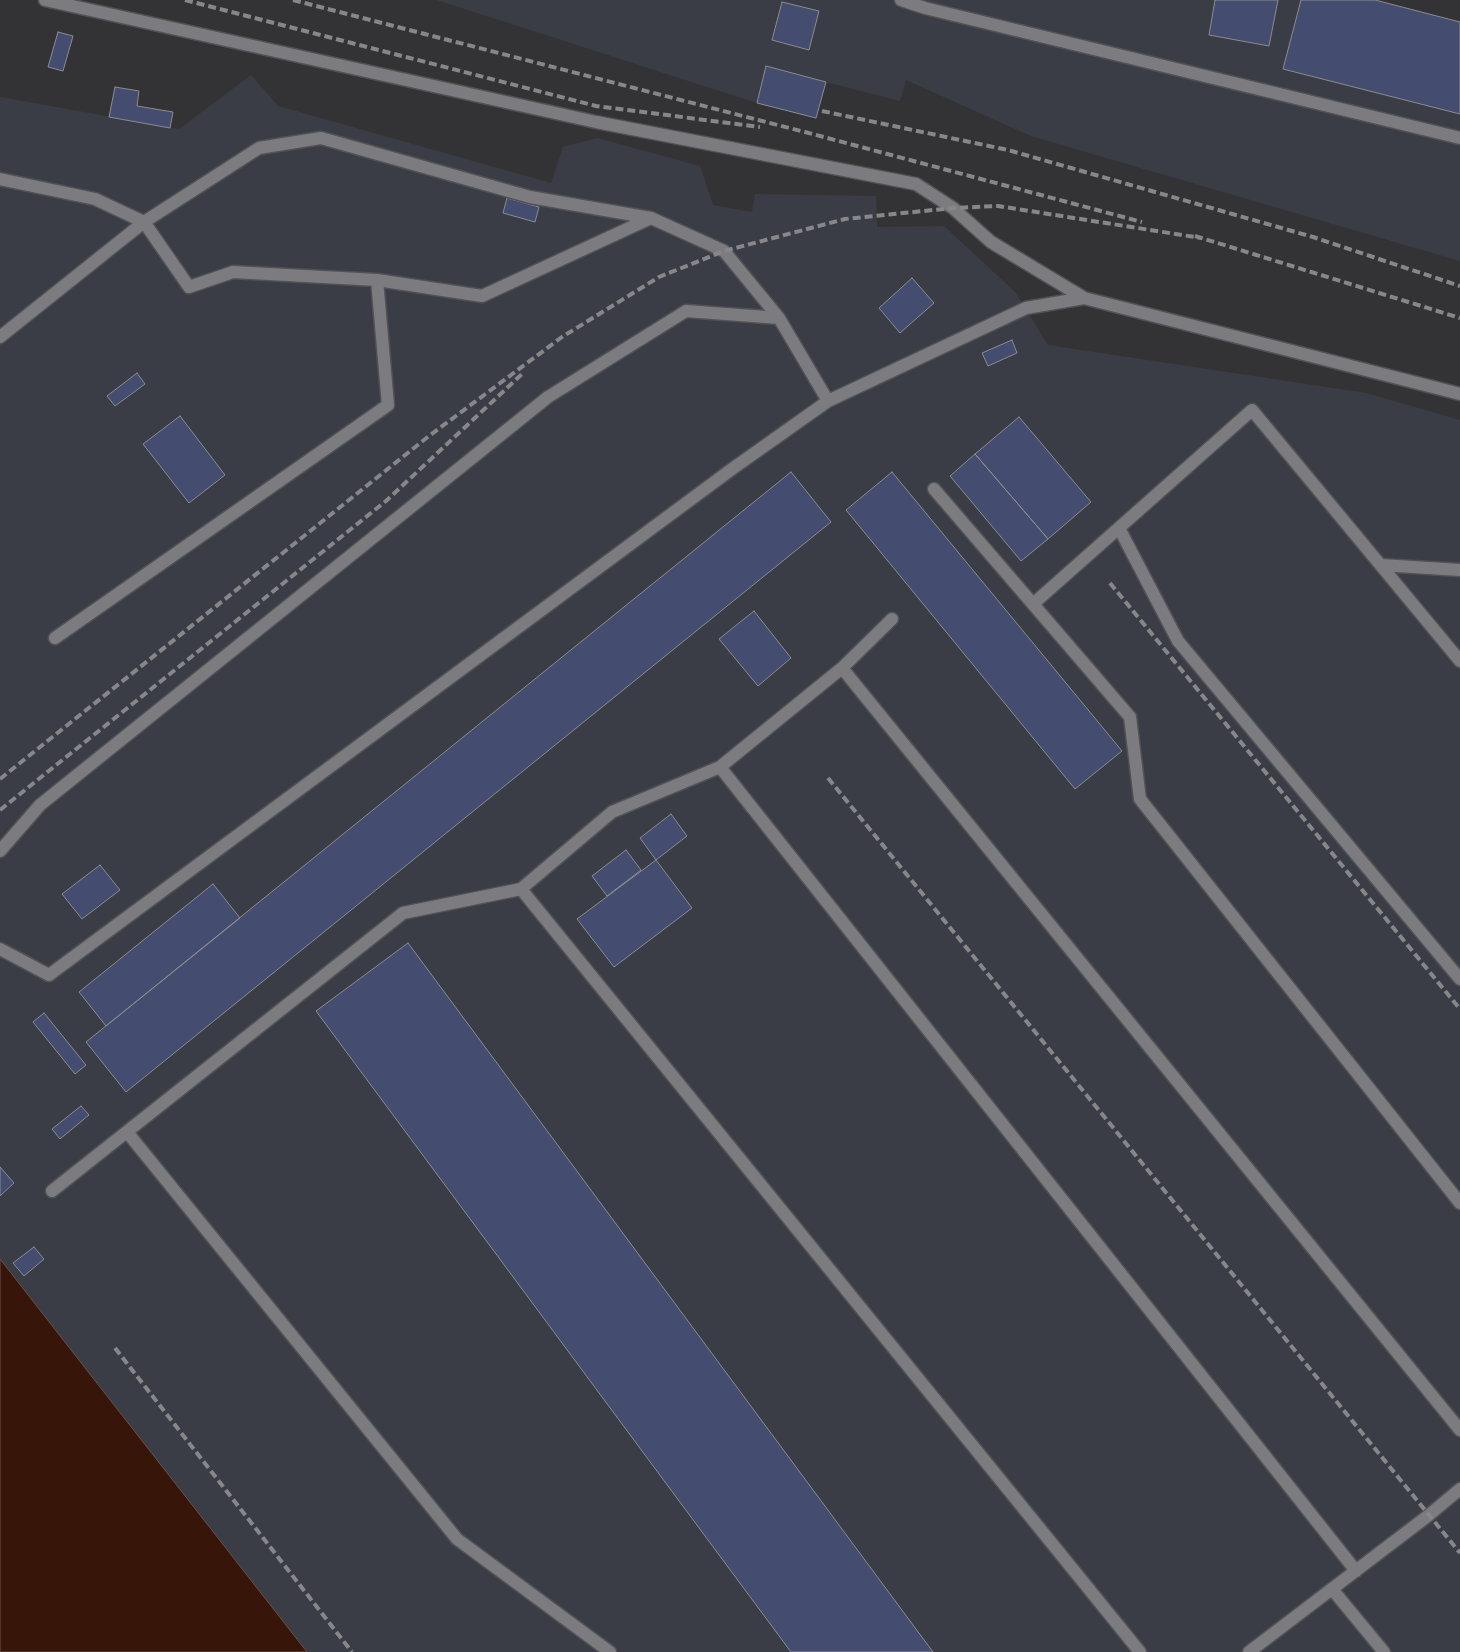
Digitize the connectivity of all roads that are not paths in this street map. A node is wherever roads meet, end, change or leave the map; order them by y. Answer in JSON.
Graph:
{"nodes":[{"id":1,"x":45,"y":0,"type":"edge"},
{"id":2,"x":900,"y":0,"type":"edge"},
{"id":3,"x":1460,"y":138,"type":"edge"},
{"id":4,"x":0,"y":179,"type":"edge"},
{"id":5,"x":650,"y":218,"type":"junction"},
{"id":6,"x":144,"y":222,"type":"junction"},
{"id":7,"x":377,"y":280,"type":"junction"},
{"id":8,"x":1084,"y":298,"type":"junction"},
{"id":9,"x":780,"y":318,"type":"junction"},
{"id":10,"x":0,"y":337,"type":"edge"},
{"id":11,"x":1460,"y":394,"type":"edge"},
{"id":12,"x":828,"y":401,"type":"junction"},
{"id":13,"x":934,"y":489,"type":"dead end"},
{"id":14,"x":1119,"y":528,"type":"junction"},
{"id":15,"x":1381,"y":565,"type":"junction"},
{"id":16,"x":1460,"y":570,"type":"edge"},
{"id":17,"x":1033,"y":604,"type":"junction"},
{"id":18,"x":892,"y":620,"type":"dead end"},
{"id":19,"x":55,"y":638,"type":"dead end"},
{"id":20,"x":1460,"y":661,"type":"edge"},
{"id":21,"x":842,"y":668,"type":"junction"},
{"id":22,"x":720,"y":767,"type":"junction"},
{"id":23,"x":0,"y":852,"type":"edge"},
{"id":24,"x":521,"y":889,"type":"junction"},
{"id":25,"x":0,"y":949,"type":"edge"},
{"id":26,"x":1460,"y":979,"type":"edge"},
{"id":27,"x":127,"y":1132,"type":"junction"},
{"id":28,"x":52,"y":1191,"type":"dead end"},
{"id":29,"x":1460,"y":1203,"type":"edge"},
{"id":30,"x":1460,"y":1430,"type":"edge"},
{"id":31,"x":1460,"y":1489,"type":"edge"},
{"id":32,"x":1356,"y":1571,"type":"junction"},
{"id":33,"x":1332,"y":1589,"type":"junction"},
{"id":34,"x":610,"y":1652,"type":"edge"},
{"id":35,"x":1140,"y":1652,"type":"edge"},
{"id":36,"x":1249,"y":1652,"type":"edge"},
{"id":37,"x":1384,"y":1652,"type":"edge"}],
"edges":[{"from":1,"to":8,"type":"lane"},
{"from":2,"to":3,"type":"lane"},
{"from":4,"to":6,"type":"lane"},
{"from":5,"to":6,"type":"lane"},
{"from":5,"to":7,"type":"lane"},
{"from":5,"to":9,"type":"lane"},
{"from":6,"to":7,"type":"lane"},
{"from":6,"to":10,"type":"lane"},
{"from":7,"to":19,"type":"lane"},
{"from":8,"to":11,"type":"lane"},
{"from":8,"to":12,"type":"lane"},
{"from":9,"to":12,"type":"lane"},
{"from":9,"to":23,"type":"lane"},
{"from":12,"to":25,"type":"lane"},
{"from":13,"to":17,"type":"lane"},
{"from":14,"to":15,"type":"lane"},
{"from":14,"to":17,"type":"lane"},
{"from":14,"to":26,"type":"lane"},
{"from":15,"to":16,"type":"lane"},
{"from":15,"to":20,"type":"lane"},
{"from":17,"to":29,"type":"lane"},
{"from":18,"to":21,"type":"lane"},
{"from":21,"to":22,"type":"lane"},
{"from":21,"to":30,"type":"lane"},
{"from":22,"to":24,"type":"lane"},
{"from":22,"to":32,"type":"lane"},
{"from":24,"to":27,"type":"lane"},
{"from":24,"to":35,"type":"lane"},
{"from":27,"to":28,"type":"lane"},
{"from":27,"to":34,"type":"lane"},
{"from":31,"to":32,"type":"lane"},
{"from":32,"to":33,"type":"lane"},
{"from":33,"to":36,"type":"lane"},
{"from":33,"to":37,"type":"lane"}]}
